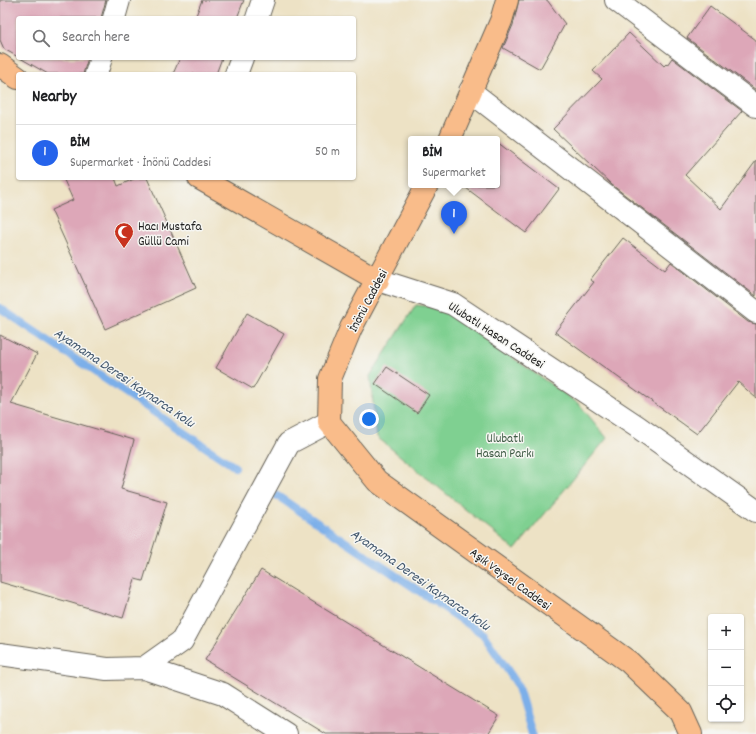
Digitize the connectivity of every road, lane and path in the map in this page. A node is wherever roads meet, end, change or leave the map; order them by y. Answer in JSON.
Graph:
{"nodes":[{"id":1,"x":120,"y":0,"type":"edge"},
{"id":2,"x":263,"y":0,"type":"edge"},
{"id":3,"x":506,"y":0,"type":"edge"},
{"id":4,"x":616,"y":0,"type":"edge"},
{"id":5,"x":115,"y":16,"type":"edge"},
{"id":6,"x":257,"y":16,"type":"edge"},
{"id":7,"x":100,"y":60,"type":"edge"},
{"id":8,"x":241,"y":60,"type":"edge"},
{"id":9,"x":0,"y":65,"type":"edge"},
{"id":10,"x":97,"y":72,"type":"edge"},
{"id":11,"x":237,"y":72,"type":"edge"},
{"id":12,"x":16,"y":77,"type":"edge"},
{"id":13,"x":470,"y":92,"type":"junction"},
{"id":14,"x":756,"y":106,"type":"edge"},
{"id":15,"x":451,"y":136,"type":"edge"},
{"id":16,"x":203,"y":180,"type":"edge"},
{"id":17,"x":425,"y":188,"type":"edge"},
{"id":18,"x":378,"y":280,"type":"junction"},
{"id":19,"x":756,"y":312,"type":"edge"},
{"id":20,"x":329,"y":422,"type":"junction"},
{"id":21,"x":756,"y":511,"type":"edge"},
{"id":22,"x":0,"y":654,"type":"edge"},
{"id":23,"x":144,"y":668,"type":"junction"},
{"id":24,"x":286,"y":734,"type":"edge"},
{"id":25,"x":691,"y":734,"type":"edge"}],
"edges":[{"from":1,"to":5,"type":"street"},
{"from":2,"to":6,"type":"street"},
{"from":3,"to":13,"type":"main road"},
{"from":4,"to":14,"type":"street"},
{"from":7,"to":10,"type":"street"},
{"from":8,"to":11,"type":"street"},
{"from":9,"to":12,"type":"main road"},
{"from":13,"to":15,"type":"main road"},
{"from":13,"to":19,"type":"street"},
{"from":16,"to":18,"type":"main road","name":"Ulubatlı Hasan Caddesi"},
{"from":17,"to":18,"type":"main road","name":"İnönü Caddesi"},
{"from":18,"to":20,"type":"main road","name":"İnönü Caddesi"},
{"from":18,"to":21,"type":"street","name":"Ulubatlı Hasan Caddesi"},
{"from":20,"to":23,"type":"street"},
{"from":20,"to":25,"type":"main road","name":"Aşık Veysel Caddesi"},
{"from":22,"to":23,"type":"street"},
{"from":23,"to":24,"type":"street"}]}
